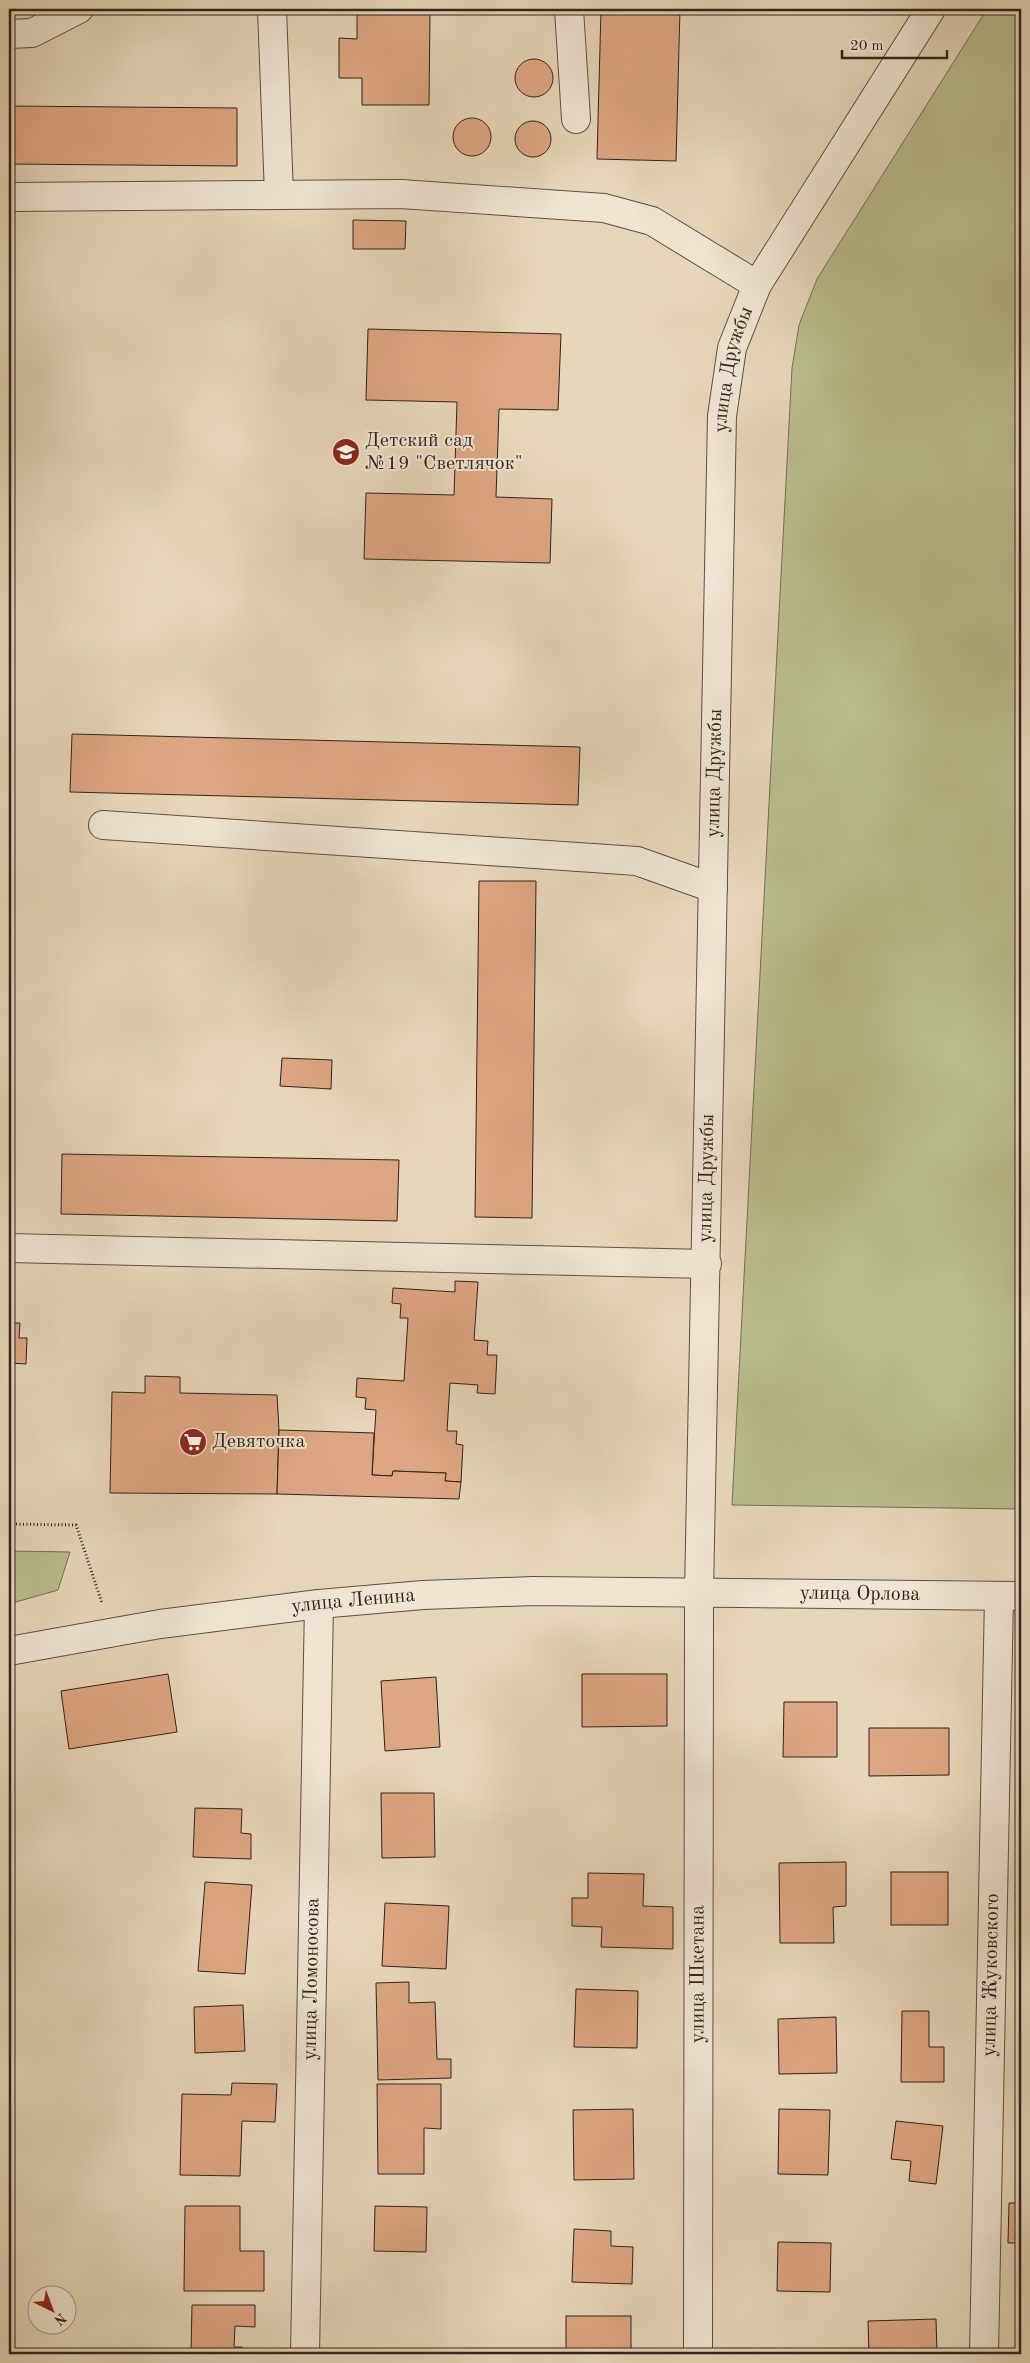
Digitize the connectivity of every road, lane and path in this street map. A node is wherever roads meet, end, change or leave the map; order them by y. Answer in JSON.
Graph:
{"nodes":[{"id":1,"x":79,"y":9,"type":"edge"},
{"id":2,"x":272,"y":9,"type":"edge"},
{"id":3,"x":569,"y":9,"type":"edge"},
{"id":4,"x":931,"y":9,"type":"edge"},
{"id":5,"x":9,"y":34,"type":"edge"},
{"id":6,"x":576,"y":119,"type":"dead end"},
{"id":7,"x":279,"y":195,"type":"junction"},
{"id":8,"x":9,"y":197,"type":"edge"},
{"id":9,"x":757,"y":285,"type":"junction"},
{"id":10,"x":103,"y":825,"type":"dead end"},
{"id":11,"x":714,"y":888,"type":"junction"},
{"id":12,"x":9,"y":1248,"type":"edge"},
{"id":13,"x":707,"y":1264,"type":"junction"},
{"id":14,"x":9,"y":1524,"type":"edge"},
{"id":15,"x":699,"y":1593,"type":"junction"},
{"id":16,"x":1010,"y":1596,"type":"edge"},
{"id":17,"x":319,"y":1604,"type":"junction"},
{"id":18,"x":103,"y":1605,"type":"dead end"},
{"id":19,"x":9,"y":1650,"type":"edge"},
{"id":20,"x":305,"y":2354,"type":"edge"},
{"id":21,"x":698,"y":2354,"type":"edge"},
{"id":22,"x":984,"y":2354,"type":"edge"}],
"edges":[{"from":1,"to":5,"type":"street"},
{"from":2,"to":7,"type":"street"},
{"from":3,"to":6,"type":"street"},
{"from":4,"to":9,"type":"street","name":"улица Дружбы"},
{"from":7,"to":8,"type":"street"},
{"from":7,"to":9,"type":"street"},
{"from":9,"to":11,"type":"street","name":"улица Дружбы"},
{"from":10,"to":11,"type":"street"},
{"from":11,"to":13,"type":"street","name":"улица Дружбы"},
{"from":12,"to":13,"type":"street"},
{"from":13,"to":15,"type":"street","name":"улица Дружбы"},
{"from":14,"to":18,"type":"path"},
{"from":15,"to":16,"type":"street","name":"улица Орлова"},
{"from":15,"to":17,"type":"street","name":"улица Ленина"},
{"from":15,"to":21,"type":"street","name":"улица Шкетана"},
{"from":16,"to":22,"type":"street","name":"улица Жуковского"},
{"from":17,"to":19,"type":"street","name":"улица Ленина"},
{"from":17,"to":20,"type":"street","name":"улица Ломоносова"}]}
